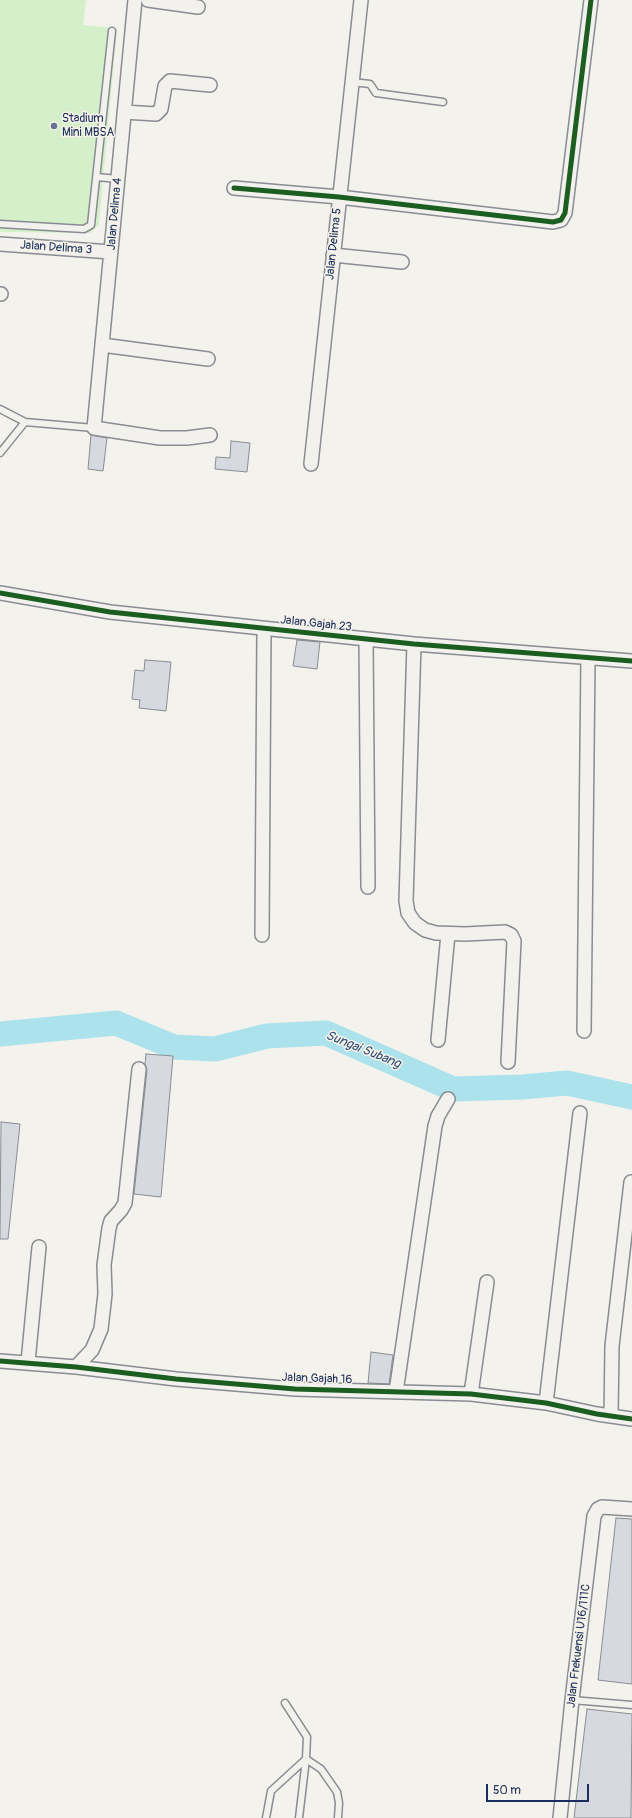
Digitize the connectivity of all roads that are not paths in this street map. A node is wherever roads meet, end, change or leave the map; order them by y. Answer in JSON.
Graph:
{"nodes":[{"id":1,"x":135,"y":0,"type":"edge"},
{"id":2,"x":148,"y":0,"type":"edge"},
{"id":3,"x":361,"y":0,"type":"edge"},
{"id":4,"x":591,"y":0,"type":"edge"},
{"id":5,"x":198,"y":7,"type":"dead end"},
{"id":6,"x":112,"y":31,"type":"dead end"},
{"id":7,"x":352,"y":82,"type":"junction"},
{"id":8,"x":210,"y":85,"type":"dead end"},
{"id":9,"x":443,"y":102,"type":"dead end"},
{"id":10,"x":124,"y":112,"type":"junction"},
{"id":11,"x":97,"y":177,"type":"junction"},
{"id":12,"x":118,"y":180,"type":"junction"},
{"id":13,"x":234,"y":188,"type":"dead end"},
{"id":14,"x":339,"y":197,"type":"junction"},
{"id":15,"x":0,"y":224,"type":"edge"},
{"id":16,"x":0,"y":244,"type":"edge"},
{"id":17,"x":111,"y":252,"type":"junction"},
{"id":18,"x":333,"y":255,"type":"junction"},
{"id":19,"x":402,"y":262,"type":"dead end"},
{"id":20,"x":102,"y":345,"type":"junction"},
{"id":21,"x":208,"y":359,"type":"dead end"},
{"id":22,"x":0,"y":409,"type":"edge"},
{"id":23,"x":25,"y":422,"type":"junction"},
{"id":24,"x":94,"y":428,"type":"junction"},
{"id":25,"x":210,"y":435,"type":"dead end"},
{"id":26,"x":0,"y":453,"type":"edge"},
{"id":27,"x":311,"y":464,"type":"dead end"},
{"id":28,"x":0,"y":593,"type":"edge"},
{"id":29,"x":264,"y":628,"type":"junction"},
{"id":30,"x":366,"y":639,"type":"junction"},
{"id":31,"x":414,"y":644,"type":"junction"},
{"id":32,"x":588,"y":658,"type":"junction"},
{"id":33,"x":632,"y":661,"type":"edge"},
{"id":34,"x":368,"y":887,"type":"dead end"},
{"id":35,"x":448,"y":934,"type":"junction"},
{"id":36,"x":262,"y":935,"type":"dead end"},
{"id":37,"x":584,"y":1031,"type":"dead end"},
{"id":38,"x":438,"y":1040,"type":"dead end"},
{"id":39,"x":508,"y":1062,"type":"dead end"},
{"id":40,"x":140,"y":1069,"type":"dead end"},
{"id":41,"x":448,"y":1099,"type":"dead end"},
{"id":42,"x":580,"y":1113,"type":"dead end"},
{"id":43,"x":631,"y":1182,"type":"dead end"},
{"id":44,"x":39,"y":1247,"type":"dead end"},
{"id":45,"x":487,"y":1282,"type":"dead end"},
{"id":46,"x":0,"y":1361,"type":"edge"},
{"id":47,"x":28,"y":1362,"type":"junction"},
{"id":48,"x":76,"y":1367,"type":"junction"},
{"id":49,"x":396,"y":1392,"type":"junction"},
{"id":50,"x":472,"y":1394,"type":"junction"},
{"id":51,"x":546,"y":1403,"type":"junction"},
{"id":52,"x":610,"y":1416,"type":"junction"},
{"id":53,"x":632,"y":1419,"type":"edge"},
{"id":54,"x":632,"y":1509,"type":"edge"},
{"id":55,"x":572,"y":1700,"type":"junction"},
{"id":56,"x":285,"y":1703,"type":"dead end"},
{"id":57,"x":632,"y":1705,"type":"edge"},
{"id":58,"x":306,"y":1759,"type":"junction"},
{"id":59,"x":266,"y":1818,"type":"edge"},
{"id":60,"x":299,"y":1818,"type":"edge"},
{"id":61,"x":338,"y":1818,"type":"edge"},
{"id":62,"x":560,"y":1818,"type":"edge"}],
"edges":[{"from":1,"to":10,"type":"street","name":"Jalan Delima 4"},
{"from":2,"to":5,"type":"street"},
{"from":3,"to":7,"type":"street","name":"Jalan Delima 5"},
{"from":4,"to":14,"type":"street"},
{"from":6,"to":11,"type":"lane"},
{"from":7,"to":9,"type":"lane"},
{"from":7,"to":14,"type":"street","name":"Jalan Delima 5"},
{"from":8,"to":10,"type":"street"},
{"from":10,"to":12,"type":"street","name":"Jalan Delima 4"},
{"from":11,"to":12,"type":"lane"},
{"from":11,"to":15,"type":"lane"},
{"from":12,"to":17,"type":"street","name":"Jalan Delima 4"},
{"from":13,"to":14,"type":"street"},
{"from":14,"to":18,"type":"street","name":"Jalan Delima 5"},
{"from":16,"to":17,"type":"street","name":"Jalan Delima 3"},
{"from":17,"to":20,"type":"street","name":"Jalan Delima 4"},
{"from":18,"to":19,"type":"street"},
{"from":18,"to":27,"type":"street","name":"Jalan Delima 5"},
{"from":20,"to":21,"type":"street"},
{"from":20,"to":24,"type":"street","name":"Jalan Delima 4"},
{"from":22,"to":23,"type":"lane"},
{"from":23,"to":24,"type":"lane"},
{"from":23,"to":26,"type":"lane"},
{"from":24,"to":25,"type":"street"},
{"from":28,"to":29,"type":"street","name":"Jalan Gajah 23"},
{"from":29,"to":30,"type":"street","name":"Jalan Gajah 23"},
{"from":29,"to":36,"type":"street"},
{"from":30,"to":31,"type":"street","name":"Jalan Gajah 23"},
{"from":30,"to":34,"type":"street"},
{"from":31,"to":32,"type":"street","name":"Jalan Gajah 23"},
{"from":31,"to":35,"type":"street"},
{"from":32,"to":33,"type":"street","name":"Jalan Gajah 23"},
{"from":32,"to":37,"type":"street"},
{"from":35,"to":38,"type":"street"},
{"from":35,"to":39,"type":"street"},
{"from":40,"to":48,"type":"street"},
{"from":41,"to":49,"type":"street"},
{"from":42,"to":51,"type":"street"},
{"from":43,"to":52,"type":"street"},
{"from":44,"to":47,"type":"street"},
{"from":45,"to":50,"type":"street"},
{"from":46,"to":47,"type":"street","name":"Jalan Gajah 16"},
{"from":47,"to":48,"type":"street","name":"Jalan Gajah 16"},
{"from":48,"to":49,"type":"street","name":"Jalan Gajah 16"},
{"from":49,"to":50,"type":"street","name":"Jalan Gajah 16"},
{"from":50,"to":51,"type":"street","name":"Jalan Gajah 16"},
{"from":51,"to":52,"type":"street","name":"Jalan Gajah 16"},
{"from":52,"to":53,"type":"street","name":"Jalan Gajah 16"},
{"from":54,"to":55,"type":"street","name":"Jalan Frekuensi U16/111C"},
{"from":55,"to":57,"type":"lane"},
{"from":55,"to":62,"type":"street","name":"Jalan Frekuensi U16/111C"},
{"from":56,"to":58,"type":"lane"},
{"from":58,"to":59,"type":"lane"},
{"from":58,"to":60,"type":"lane"},
{"from":58,"to":61,"type":"lane"}]}
